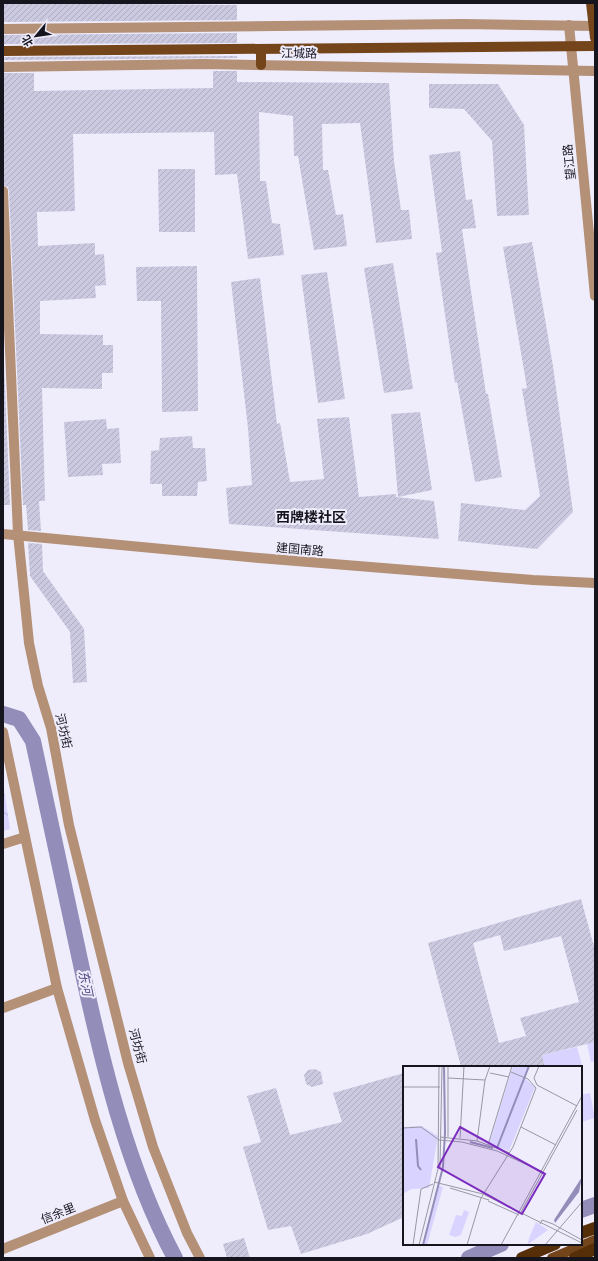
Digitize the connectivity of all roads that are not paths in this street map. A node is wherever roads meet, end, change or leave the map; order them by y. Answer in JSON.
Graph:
{"nodes":[{"id":1,"x":591,"y":3,"type":"edge"},
{"id":2,"x":569,"y":25,"type":"junction"},
{"id":3,"x":595,"y":26,"type":"edge"},
{"id":4,"x":3,"y":29,"type":"edge"},
{"id":5,"x":595,"y":38,"type":"edge"},
{"id":6,"x":571,"y":45,"type":"junction"},
{"id":7,"x":595,"y":46,"type":"edge"},
{"id":8,"x":261,"y":49,"type":"junction"},
{"id":9,"x":3,"y":51,"type":"edge"},
{"id":10,"x":261,"y":65,"type":"junction"},
{"id":11,"x":3,"y":67,"type":"edge"},
{"id":12,"x":595,"y":71,"type":"edge"},
{"id":13,"x":573,"y":72,"type":"junction"},
{"id":14,"x":3,"y":191,"type":"edge"},
{"id":15,"x":595,"y":296,"type":"edge"},
{"id":16,"x":3,"y":534,"type":"edge"},
{"id":17,"x":18,"y":534,"type":"junction"},
{"id":18,"x":595,"y":583,"type":"edge"},
{"id":19,"x":3,"y":732,"type":"edge"},
{"id":20,"x":25,"y":837,"type":"junction"},
{"id":21,"x":3,"y":844,"type":"edge"},
{"id":22,"x":57,"y":988,"type":"junction"},
{"id":23,"x":3,"y":1008,"type":"edge"},
{"id":24,"x":123,"y":1201,"type":"junction"},
{"id":25,"x":595,"y":1228,"type":"edge"},
{"id":26,"x":582,"y":1233,"type":"edge"},
{"id":27,"x":595,"y":1240,"type":"edge"},
{"id":28,"x":553,"y":1245,"type":"edge"},
{"id":29,"x":3,"y":1248,"type":"edge"},
{"id":30,"x":595,"y":1249,"type":"edge"},
{"id":31,"x":150,"y":1258,"type":"edge"},
{"id":32,"x":200,"y":1258,"type":"edge"},
{"id":33,"x":522,"y":1258,"type":"edge"},
{"id":34,"x":552,"y":1258,"type":"edge"},
{"id":35,"x":575,"y":1258,"type":"edge"}],
"edges":[{"from":1,"to":5,"type":"main road","bridge":true},
{"from":2,"to":3,"type":"street"},
{"from":2,"to":4,"type":"street"},
{"from":2,"to":6,"type":"street","name":"望江路"},
{"from":6,"to":7,"type":"main road","name":"江城路"},
{"from":6,"to":8,"type":"main road","name":"江城路"},
{"from":6,"to":13,"type":"street","name":"望江路"},
{"from":8,"to":9,"type":"main road","name":"江城路"},
{"from":8,"to":10,"type":"main road"},
{"from":10,"to":11,"type":"street","name":"江城路"},
{"from":10,"to":13,"type":"street","name":"江城路"},
{"from":12,"to":13,"type":"street","name":"江城路"},
{"from":13,"to":15,"type":"street","name":"望江路"},
{"from":14,"to":17,"type":"street","name":"河坊街"},
{"from":16,"to":17,"type":"street","name":"建国南路"},
{"from":17,"to":18,"type":"street","name":"建国南路"},
{"from":17,"to":32,"type":"street","name":"河坊街"},
{"from":19,"to":20,"type":"street"},
{"from":20,"to":21,"type":"street"},
{"from":20,"to":22,"type":"street"},
{"from":22,"to":23,"type":"street"},
{"from":22,"to":24,"type":"street"},
{"from":24,"to":29,"type":"street","name":"信余里"},
{"from":24,"to":31,"type":"street"},
{"from":25,"to":26,"type":"highway"},
{"from":27,"to":34,"type":"main road"},
{"from":28,"to":33,"type":"highway"},
{"from":30,"to":35,"type":"highway"}]}
